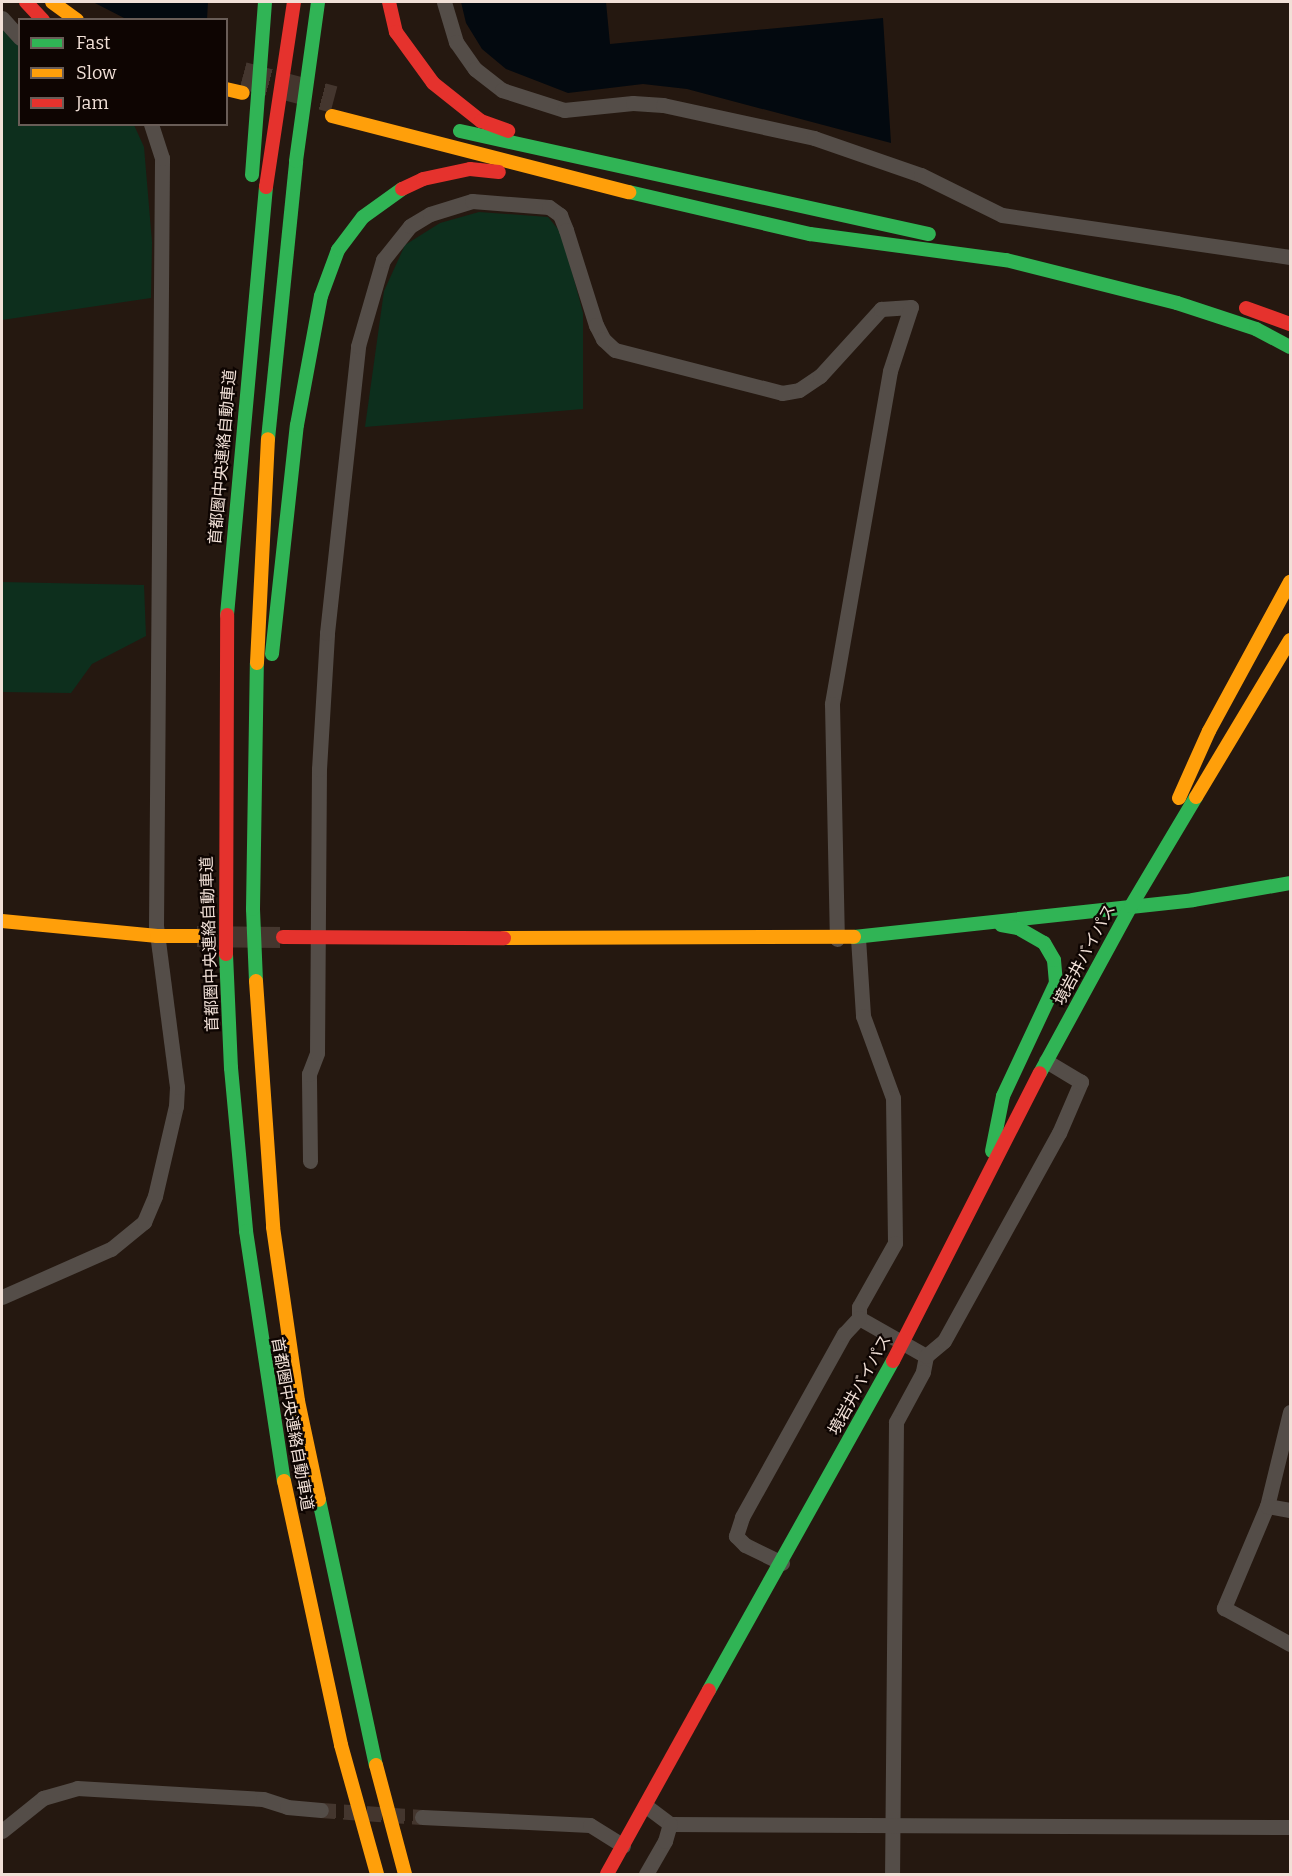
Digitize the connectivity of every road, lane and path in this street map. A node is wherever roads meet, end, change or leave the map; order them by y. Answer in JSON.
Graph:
{"nodes":[{"id":1,"x":26,"y":2,"type":"edge"},
{"id":2,"x":52,"y":2,"type":"edge"},
{"id":3,"x":265,"y":2,"type":"edge"},
{"id":4,"x":294,"y":2,"type":"edge"},
{"id":5,"x":318,"y":2,"type":"edge"},
{"id":6,"x":389,"y":2,"type":"edge"},
{"id":7,"x":444,"y":2,"type":"edge"},
{"id":8,"x":2,"y":18,"type":"edge"},
{"id":9,"x":41,"y":18,"type":"edge"},
{"id":10,"x":74,"y":18,"type":"edge"},
{"id":11,"x":18,"y":36,"type":"edge"},
{"id":12,"x":228,"y":89,"type":"edge"},
{"id":13,"x":243,"y":93,"type":"tunnel mouth"},
{"id":14,"x":332,"y":116,"type":"tunnel mouth"},
{"id":15,"x":153,"y":126,"type":"edge"},
{"id":16,"x":443,"y":127,"type":"dead end"},
{"id":17,"x":564,"y":153,"type":"junction"},
{"id":18,"x":574,"y":180,"type":"junction"},
{"id":19,"x":953,"y":238,"type":"dead end"},
{"id":20,"x":1290,"y":257,"type":"edge"},
{"id":21,"x":1230,"y":302,"type":"dead end"},
{"id":22,"x":1268,"y":316,"type":"junction"},
{"id":23,"x":1290,"y":324,"type":"edge"},
{"id":24,"x":1290,"y":329,"type":"edge"},
{"id":25,"x":1290,"y":347,"type":"edge"},
{"id":26,"x":237,"y":470,"type":"junction"},
{"id":27,"x":1290,"y":582,"type":"edge"},
{"id":28,"x":1290,"y":640,"type":"edge"},
{"id":29,"x":1290,"y":883,"type":"edge"},
{"id":30,"x":1131,"y":906,"type":"junction"},
{"id":31,"x":253,"y":909,"type":"junction"},
{"id":32,"x":2,"y":921,"type":"edge"},
{"id":33,"x":993,"y":923,"type":"junction"},
{"id":34,"x":157,"y":936,"type":"junction"},
{"id":35,"x":197,"y":936,"type":"tunnel mouth"},
{"id":36,"x":283,"y":937,"type":"tunnel mouth"},
{"id":37,"x":317,"y":937,"type":"junction"},
{"id":38,"x":858,"y":938,"type":"junction"},
{"id":39,"x":837,"y":939,"type":"junction"},
{"id":40,"x":1046,"y":1061,"type":"junction"},
{"id":41,"x":310,"y":1161,"type":"dead end"},
{"id":42,"x":989,"y":1167,"type":"junction"},
{"id":43,"x":2,"y":1297,"type":"edge"},
{"id":44,"x":859,"y":1318,"type":"junction"},
{"id":45,"x":903,"y":1342,"type":"junction"},
{"id":46,"x":926,"y":1356,"type":"junction"},
{"id":47,"x":1290,"y":1412,"type":"edge"},
{"id":48,"x":1267,"y":1506,"type":"junction"},
{"id":49,"x":1290,"y":1510,"type":"edge"},
{"id":50,"x":782,"y":1563,"type":"junction"},
{"id":51,"x":1290,"y":1644,"type":"edge"},
{"id":52,"x":646,"y":1806,"type":"junction"},
{"id":53,"x":321,"y":1810,"type":"tunnel mouth"},
{"id":54,"x":422,"y":1817,"type":"tunnel mouth"},
{"id":55,"x":670,"y":1824,"type":"junction"},
{"id":56,"x":892,"y":1825,"type":"junction"},
{"id":57,"x":1290,"y":1827,"type":"edge"},
{"id":58,"x":2,"y":1831,"type":"edge"},
{"id":59,"x":623,"y":1846,"type":"junction"},
{"id":60,"x":377,"y":1875,"type":"edge"},
{"id":61,"x":405,"y":1875,"type":"edge"},
{"id":62,"x":607,"y":1875,"type":"edge"},
{"id":63,"x":646,"y":1875,"type":"edge"},
{"id":64,"x":892,"y":1875,"type":"edge"}],
"edges":[{"from":1,"to":9,"type":"main road"},
{"from":2,"to":10,"type":"main road"},
{"from":3,"to":26,"type":"main road"},
{"from":4,"to":26,"type":"main road","name":"首都圏中央連絡自動車道"},
{"from":5,"to":31,"type":"main road","name":"首都圏中央連絡自動車道"},
{"from":6,"to":17,"type":"main road"},
{"from":7,"to":20,"type":"street"},
{"from":8,"to":11,"type":"street"},
{"from":12,"to":13,"type":"main road"},
{"from":14,"to":18,"type":"main road"},
{"from":15,"to":34,"type":"street"},
{"from":16,"to":17,"type":"main road"},
{"from":17,"to":19,"type":"main road"},
{"from":18,"to":25,"type":"main road"},
{"from":18,"to":31,"type":"main road"},
{"from":21,"to":22,"type":"main road"},
{"from":22,"to":23,"type":"main road"},
{"from":22,"to":24,"type":"main road"},
{"from":26,"to":60,"type":"main road","name":"首都圏中央連絡自動車道"},
{"from":27,"to":30,"type":"main road","name":"境岩井バイパス"},
{"from":28,"to":30,"type":"main road","name":"境岩井バイパス"},
{"from":29,"to":30,"type":"main road"},
{"from":30,"to":33,"type":"main road"},
{"from":30,"to":40,"type":"main road","name":"境岩井バイパス"},
{"from":31,"to":61,"type":"main road","name":"首都圏中央連絡自動車道"},
{"from":32,"to":34,"type":"main road"},
{"from":33,"to":38,"type":"main road"},
{"from":33,"to":42,"type":"main road"},
{"from":34,"to":35,"type":"main road"},
{"from":34,"to":43,"type":"street"},
{"from":36,"to":37,"type":"main road"},
{"from":37,"to":39,"type":"main road"},
{"from":37,"to":39,"type":"street"},
{"from":37,"to":41,"type":"street"},
{"from":38,"to":39,"type":"main road"},
{"from":38,"to":44,"type":"street"},
{"from":40,"to":42,"type":"main road","name":"境岩井バイパス"},
{"from":40,"to":46,"type":"street"},
{"from":42,"to":45,"type":"main road","name":"境岩井バイパス"},
{"from":44,"to":45,"type":"street"},
{"from":44,"to":50,"type":"street"},
{"from":45,"to":46,"type":"street"},
{"from":45,"to":50,"type":"main road","name":"境岩井バイパス"},
{"from":46,"to":56,"type":"street"},
{"from":47,"to":48,"type":"street"},
{"from":48,"to":49,"type":"street"},
{"from":48,"to":51,"type":"street"},
{"from":50,"to":52,"type":"main road","name":"境岩井バイパス"},
{"from":52,"to":55,"type":"street"},
{"from":52,"to":59,"type":"main road","name":"境岩井バイパス"},
{"from":53,"to":58,"type":"street"},
{"from":54,"to":59,"type":"street"},
{"from":55,"to":56,"type":"street"},
{"from":55,"to":63,"type":"street"},
{"from":56,"to":57,"type":"street"},
{"from":56,"to":64,"type":"street"},
{"from":59,"to":62,"type":"main road","name":"境岩井バイパス"}]}
